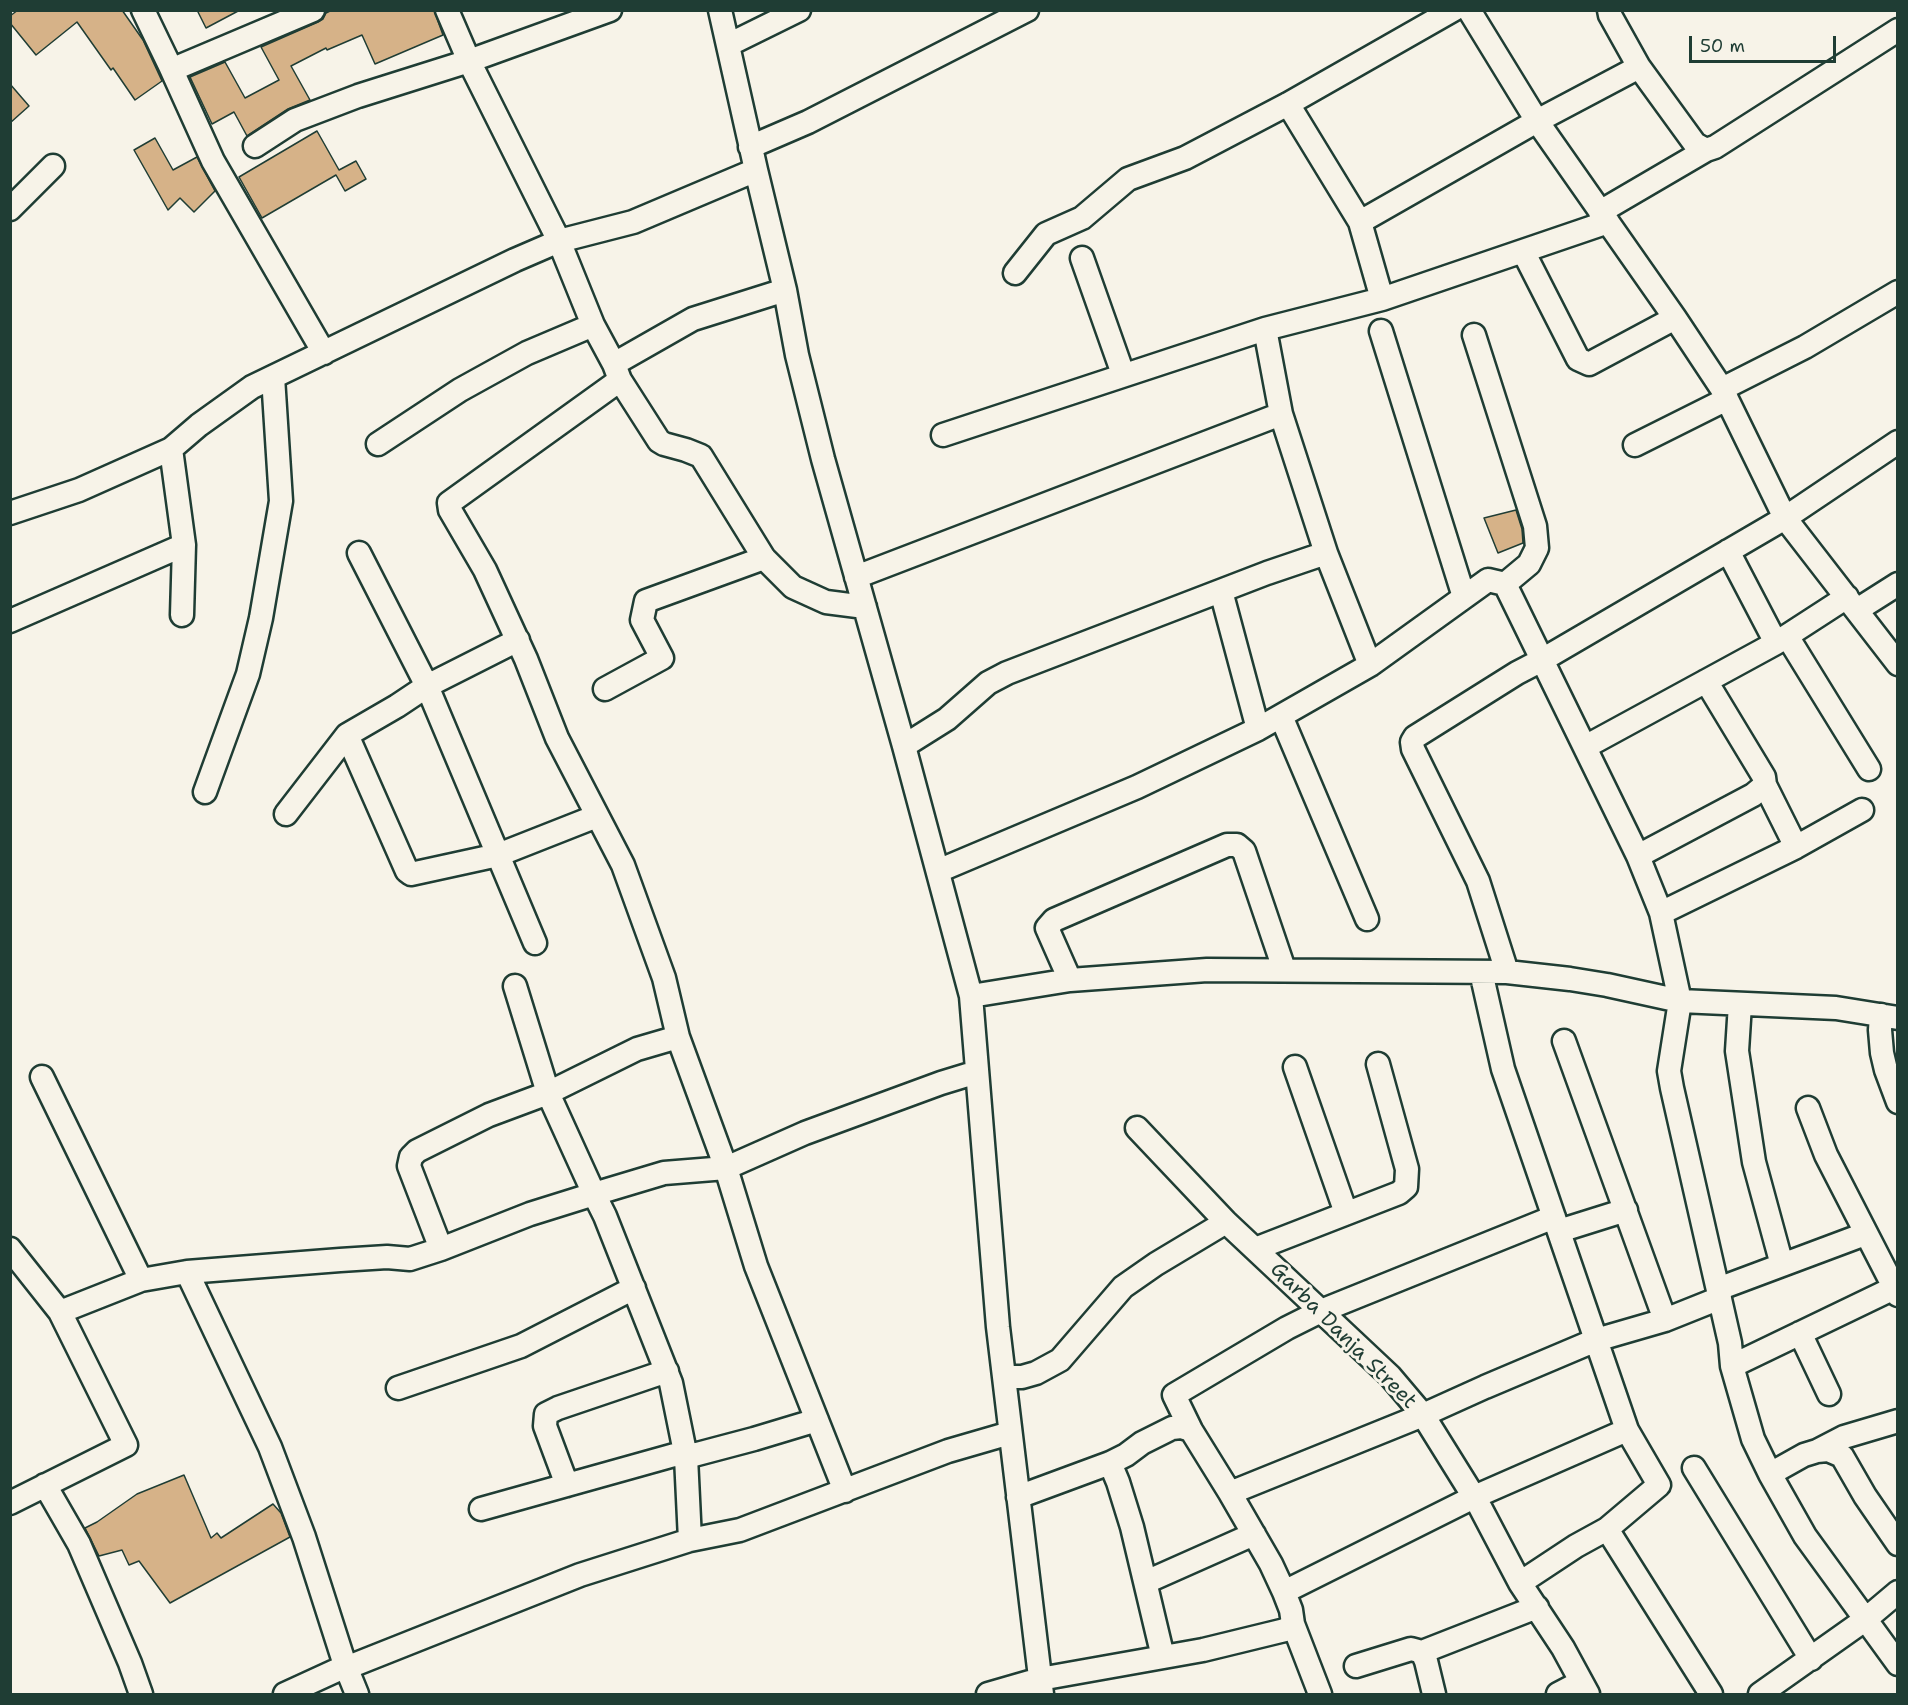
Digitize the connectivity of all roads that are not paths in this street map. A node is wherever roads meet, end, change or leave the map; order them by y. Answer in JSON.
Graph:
{"nodes":[{"id":1,"x":143,"y":10,"type":"edge"},
{"id":2,"x":314,"y":10,"type":"edge"},
{"id":3,"x":447,"y":10,"type":"edge"},
{"id":4,"x":610,"y":10,"type":"edge"},
{"id":5,"x":720,"y":10,"type":"edge"},
{"id":6,"x":799,"y":10,"type":"edge"},
{"id":7,"x":1027,"y":10,"type":"edge"},
{"id":8,"x":1453,"y":10,"type":"edge"},
{"id":9,"x":1469,"y":10,"type":"edge"},
{"id":10,"x":1609,"y":10,"type":"edge"},
{"id":11,"x":1898,"y":30,"type":"edge"},
{"id":12,"x":728,"y":45,"type":"junction"},
{"id":13,"x":470,"y":62,"type":"junction"},
{"id":14,"x":170,"y":66,"type":"junction"},
{"id":15,"x":1640,"y":67,"type":"junction"},
{"id":16,"x":1288,"y":104,"type":"junction"},
{"id":17,"x":1537,"y":121,"type":"junction"},
{"id":18,"x":255,"y":146,"type":"dead end"},
{"id":19,"x":750,"y":147,"type":"junction"},
{"id":20,"x":1706,"y":150,"type":"junction"},
{"id":21,"x":53,"y":166,"type":"dead end"},
{"id":22,"x":756,"y":170,"type":"junction"},
{"id":23,"x":10,"y":209,"type":"edge"},
{"id":24,"x":1604,"y":217,"type":"junction"},
{"id":25,"x":1360,"y":222,"type":"junction"},
{"id":26,"x":559,"y":241,"type":"junction"},
{"id":27,"x":1523,"y":251,"type":"junction"},
{"id":28,"x":1082,"y":258,"type":"dead end"},
{"id":29,"x":1015,"y":273,"type":"dead end"},
{"id":30,"x":785,"y":290,"type":"junction"},
{"id":31,"x":1898,"y":292,"type":"edge"},
{"id":32,"x":1382,"y":299,"type":"junction"},
{"id":33,"x":1675,"y":318,"type":"junction"},
{"id":34,"x":592,"y":325,"type":"junction"},
{"id":35,"x":1265,"y":329,"type":"junction"},
{"id":36,"x":1381,"y":331,"type":"dead end"},
{"id":37,"x":1474,"y":335,"type":"dead end"},
{"id":38,"x":324,"y":353,"type":"junction"},
{"id":39,"x":617,"y":372,"type":"junction"},
{"id":40,"x":1124,"y":374,"type":"junction"},
{"id":41,"x":273,"y":377,"type":"junction"},
{"id":42,"x":1724,"y":394,"type":"junction"},
{"id":43,"x":1281,"y":414,"type":"junction"},
{"id":44,"x":943,"y":435,"type":"dead end"},
{"id":45,"x":378,"y":444,"type":"dead end"},
{"id":46,"x":1635,"y":445,"type":"dead end"},
{"id":47,"x":171,"y":449,"type":"junction"},
{"id":48,"x":1894,"y":453,"type":"edge"},
{"id":49,"x":10,"y":513,"type":"edge"},
{"id":50,"x":1785,"y":518,"type":"junction"},
{"id":51,"x":184,"y":545,"type":"junction"},
{"id":52,"x":1728,"y":551,"type":"junction"},
{"id":53,"x":359,"y":553,"type":"dead end"},
{"id":54,"x":1326,"y":553,"type":"junction"},
{"id":55,"x":764,"y":558,"type":"junction"},
{"id":56,"x":856,"y":578,"type":"junction"},
{"id":57,"x":1505,"y":584,"type":"junction"},
{"id":58,"x":1898,"y":584,"type":"edge"},
{"id":59,"x":1221,"y":591,"type":"junction"},
{"id":60,"x":1464,"y":597,"type":"junction"},
{"id":61,"x":1852,"y":603,"type":"junction"},
{"id":62,"x":865,"y":607,"type":"junction"},
{"id":63,"x":182,"y":615,"type":"dead end"},
{"id":64,"x":10,"y":621,"type":"edge"},
{"id":65,"x":1782,"y":639,"type":"junction"},
{"id":66,"x":518,"y":640,"type":"junction"},
{"id":67,"x":1542,"y":660,"type":"junction"},
{"id":68,"x":1898,"y":664,"type":"edge"},
{"id":69,"x":1370,"y":665,"type":"junction"},
{"id":70,"x":1706,"y":681,"type":"junction"},
{"id":71,"x":427,"y":686,"type":"junction"},
{"id":72,"x":605,"y":689,"type":"dead end"},
{"id":73,"x":1281,"y":716,"type":"junction"},
{"id":74,"x":1258,"y":729,"type":"junction"},
{"id":75,"x":347,"y":735,"type":"junction"},
{"id":76,"x":904,"y":746,"type":"junction"},
{"id":77,"x":1585,"y":747,"type":"junction"},
{"id":78,"x":1869,"y":769,"type":"dead end"},
{"id":79,"x":1765,"y":785,"type":"junction"},
{"id":80,"x":205,"y":792,"type":"dead end"},
{"id":81,"x":1862,"y":810,"type":"dead end"},
{"id":82,"x":286,"y":814,"type":"dead end"},
{"id":83,"x":597,"y":816,"type":"junction"},
{"id":84,"x":1797,"y":847,"type":"junction"},
{"id":85,"x":498,"y":855,"type":"junction"},
{"id":86,"x":1638,"y":856,"type":"junction"},
{"id":87,"x":938,"y":871,"type":"junction"},
{"id":88,"x":1661,"y":913,"type":"junction"},
{"id":89,"x":1367,"y":919,"type":"dead end"},
{"id":90,"x":535,"y":943,"type":"dead end"},
{"id":91,"x":1284,"y":969,"type":"junction"},
{"id":92,"x":1481,"y":972,"type":"junction"},
{"id":93,"x":1508,"y":972,"type":"junction"},
{"id":94,"x":1070,"y":980,"type":"junction"},
{"id":95,"x":515,"y":986,"type":"dead end"},
{"id":96,"x":971,"y":996,"type":"junction"},
{"id":97,"x":1680,"y":1001,"type":"junction"},
{"id":98,"x":1740,"y":1004,"type":"junction"},
{"id":99,"x":1889,"y":1016,"type":"edge"},
{"id":100,"x":678,"y":1037,"type":"junction"},
{"id":101,"x":1564,"y":1041,"type":"dead end"},
{"id":102,"x":1378,"y":1064,"type":"dead end"},
{"id":103,"x":1295,"y":1067,"type":"dead end"},
{"id":104,"x":977,"y":1072,"type":"junction"},
{"id":105,"x":42,"y":1077,"type":"dead end"},
{"id":106,"x":548,"y":1093,"type":"junction"},
{"id":107,"x":1898,"y":1102,"type":"edge"},
{"id":108,"x":1808,"y":1108,"type":"dead end"},
{"id":109,"x":1137,"y":1128,"type":"dead end"},
{"id":110,"x":726,"y":1168,"type":"junction"},
{"id":111,"x":594,"y":1194,"type":"junction"},
{"id":112,"x":1626,"y":1210,"type":"junction"},
{"id":113,"x":1346,"y":1213,"type":"junction"},
{"id":114,"x":1226,"y":1222,"type":"junction"},
{"id":115,"x":1557,"y":1224,"type":"junction"},
{"id":116,"x":1865,"y":1234,"type":"junction"},
{"id":117,"x":10,"y":1249,"type":"edge"},
{"id":118,"x":441,"y":1249,"type":"junction"},
{"id":119,"x":1255,"y":1249,"type":"junction"},
{"id":120,"x":1782,"y":1265,"type":"junction"},
{"id":121,"x":187,"y":1272,"type":"junction"},
{"id":122,"x":141,"y":1280,"type":"junction"},
{"id":123,"x":634,"y":1288,"type":"junction"},
{"id":124,"x":1896,"y":1291,"type":"edge"},
{"id":125,"x":1719,"y":1294,"type":"junction"},
{"id":126,"x":60,"y":1311,"type":"junction"},
{"id":127,"x":1321,"y":1311,"type":"junction"},
{"id":128,"x":1665,"y":1320,"type":"junction"},
{"id":129,"x":1800,"y":1333,"type":"junction"},
{"id":130,"x":1596,"y":1340,"type":"junction"},
{"id":131,"x":1732,"y":1366,"type":"junction"},
{"id":132,"x":667,"y":1371,"type":"junction"},
{"id":133,"x":1004,"y":1377,"type":"junction"},
{"id":134,"x":398,"y":1388,"type":"dead end"},
{"id":135,"x":1828,"y":1394,"type":"dead end"},
{"id":136,"x":1423,"y":1415,"type":"junction"},
{"id":137,"x":817,"y":1420,"type":"junction"},
{"id":138,"x":1895,"y":1423,"type":"edge"},
{"id":139,"x":1191,"y":1430,"type":"junction"},
{"id":140,"x":1627,"y":1430,"type":"junction"},
{"id":141,"x":1011,"y":1433,"type":"junction"},
{"id":142,"x":1817,"y":1451,"type":"junction"},
{"id":143,"x":685,"y":1454,"type":"junction"},
{"id":144,"x":1110,"y":1463,"type":"junction"},
{"id":145,"x":1694,"y":1468,"type":"dead end"},
{"id":146,"x":1770,"y":1474,"type":"junction"},
{"id":147,"x":45,"y":1485,"type":"junction"},
{"id":148,"x":567,"y":1485,"type":"junction"},
{"id":149,"x":845,"y":1491,"type":"junction"},
{"id":150,"x":1230,"y":1492,"type":"junction"},
{"id":151,"x":1018,"y":1497,"type":"junction"},
{"id":152,"x":1474,"y":1497,"type":"junction"},
{"id":153,"x":10,"y":1503,"type":"edge"},
{"id":154,"x":481,"y":1509,"type":"dead end"},
{"id":155,"x":1607,"y":1529,"type":"junction"},
{"id":156,"x":1254,"y":1534,"type":"junction"},
{"id":157,"x":690,"y":1540,"type":"junction"},
{"id":158,"x":1898,"y":1544,"type":"edge"},
{"id":159,"x":1146,"y":1582,"type":"junction"},
{"id":160,"x":1520,"y":1583,"type":"junction"},
{"id":161,"x":1284,"y":1592,"type":"junction"},
{"id":162,"x":1898,"y":1592,"type":"edge"},
{"id":163,"x":1538,"y":1607,"type":"junction"},
{"id":164,"x":1866,"y":1619,"type":"junction"},
{"id":165,"x":1293,"y":1624,"type":"junction"},
{"id":166,"x":1422,"y":1652,"type":"junction"},
{"id":167,"x":1163,"y":1657,"type":"junction"},
{"id":168,"x":1811,"y":1659,"type":"junction"},
{"id":169,"x":1898,"y":1664,"type":"edge"},
{"id":170,"x":346,"y":1666,"type":"junction"},
{"id":171,"x":1356,"y":1666,"type":"dead end"},
{"id":172,"x":1041,"y":1687,"type":"edge"},
{"id":173,"x":1584,"y":1688,"type":"edge"},
{"id":174,"x":141,"y":1695,"type":"edge"},
{"id":175,"x":285,"y":1695,"type":"edge"},
{"id":176,"x":357,"y":1695,"type":"edge"},
{"id":177,"x":988,"y":1695,"type":"edge"},
{"id":178,"x":1320,"y":1695,"type":"edge"},
{"id":179,"x":1434,"y":1695,"type":"edge"},
{"id":180,"x":1558,"y":1695,"type":"edge"},
{"id":181,"x":1711,"y":1695,"type":"edge"},
{"id":182,"x":1760,"y":1695,"type":"edge"}],
"edges":[{"from":1,"to":14,"type":"street"},
{"from":2,"to":14,"type":"street"},
{"from":3,"to":13,"type":"street"},
{"from":4,"to":13,"type":"street"},
{"from":5,"to":12,"type":"street"},
{"from":6,"to":12,"type":"street"},
{"from":7,"to":19,"type":"street"},
{"from":8,"to":16,"type":"street"},
{"from":9,"to":17,"type":"street"},
{"from":10,"to":15,"type":"street"},
{"from":11,"to":20,"type":"street"},
{"from":12,"to":19,"type":"street"},
{"from":13,"to":18,"type":"street"},
{"from":13,"to":26,"type":"street"},
{"from":14,"to":38,"type":"street"},
{"from":15,"to":17,"type":"street"},
{"from":15,"to":20,"type":"street"},
{"from":16,"to":25,"type":"street"},
{"from":16,"to":29,"type":"street"},
{"from":17,"to":24,"type":"street"},
{"from":17,"to":25,"type":"street"},
{"from":19,"to":22,"type":"street"},
{"from":20,"to":24,"type":"street"},
{"from":21,"to":23,"type":"street"},
{"from":22,"to":26,"type":"street"},
{"from":22,"to":30,"type":"street"},
{"from":24,"to":27,"type":"street"},
{"from":24,"to":33,"type":"street"},
{"from":25,"to":32,"type":"street"},
{"from":26,"to":34,"type":"street"},
{"from":26,"to":38,"type":"street"},
{"from":27,"to":32,"type":"street"},
{"from":27,"to":33,"type":"street"},
{"from":28,"to":40,"type":"street"},
{"from":30,"to":39,"type":"street"},
{"from":30,"to":56,"type":"street"},
{"from":31,"to":42,"type":"street"},
{"from":32,"to":35,"type":"street"},
{"from":33,"to":42,"type":"street"},
{"from":34,"to":39,"type":"street"},
{"from":34,"to":45,"type":"street"},
{"from":35,"to":40,"type":"street"},
{"from":35,"to":43,"type":"street"},
{"from":36,"to":60,"type":"street"},
{"from":37,"to":57,"type":"street"},
{"from":38,"to":41,"type":"street"},
{"from":39,"to":55,"type":"street"},
{"from":39,"to":66,"type":"street"},
{"from":40,"to":44,"type":"street"},
{"from":41,"to":47,"type":"street"},
{"from":41,"to":80,"type":"street"},
{"from":42,"to":46,"type":"street"},
{"from":42,"to":50,"type":"street"},
{"from":43,"to":54,"type":"street"},
{"from":43,"to":56,"type":"street"},
{"from":47,"to":49,"type":"street"},
{"from":47,"to":51,"type":"street"},
{"from":48,"to":50,"type":"street"},
{"from":50,"to":52,"type":"street"},
{"from":50,"to":61,"type":"street"},
{"from":51,"to":63,"type":"street"},
{"from":51,"to":64,"type":"street"},
{"from":52,"to":65,"type":"street"},
{"from":52,"to":67,"type":"street"},
{"from":53,"to":71,"type":"street"},
{"from":54,"to":59,"type":"street"},
{"from":54,"to":69,"type":"street"},
{"from":55,"to":62,"type":"street"},
{"from":55,"to":72,"type":"street"},
{"from":56,"to":62,"type":"street"},
{"from":57,"to":60,"type":"street"},
{"from":57,"to":67,"type":"street"},
{"from":58,"to":61,"type":"street"},
{"from":59,"to":74,"type":"street"},
{"from":59,"to":76,"type":"street"},
{"from":60,"to":69,"type":"street"},
{"from":61,"to":65,"type":"street"},
{"from":61,"to":68,"type":"street"},
{"from":62,"to":76,"type":"street"},
{"from":65,"to":70,"type":"street"},
{"from":65,"to":78,"type":"street"},
{"from":66,"to":71,"type":"street"},
{"from":66,"to":83,"type":"street"},
{"from":67,"to":77,"type":"street"},
{"from":67,"to":93,"type":"street"},
{"from":69,"to":73,"type":"street"},
{"from":70,"to":77,"type":"street"},
{"from":70,"to":79,"type":"street"},
{"from":71,"to":75,"type":"street"},
{"from":71,"to":85,"type":"street"},
{"from":73,"to":74,"type":"street"},
{"from":73,"to":89,"type":"street"},
{"from":74,"to":87,"type":"street"},
{"from":75,"to":82,"type":"street"},
{"from":75,"to":85,"type":"street"},
{"from":76,"to":87,"type":"street"},
{"from":77,"to":86,"type":"street"},
{"from":79,"to":84,"type":"street"},
{"from":79,"to":86,"type":"street"},
{"from":81,"to":84,"type":"street"},
{"from":83,"to":85,"type":"street"},
{"from":83,"to":100,"type":"street"},
{"from":84,"to":88,"type":"street"},
{"from":85,"to":90,"type":"street"},
{"from":86,"to":88,"type":"street"},
{"from":87,"to":96,"type":"street"},
{"from":88,"to":97,"type":"street"},
{"from":91,"to":92,"type":"street"},
{"from":91,"to":94,"type":"street"},
{"from":91,"to":94,"type":"street"},
{"from":92,"to":93,"type":"street"},
{"from":92,"to":115,"type":"street"},
{"from":93,"to":97,"type":"street"},
{"from":94,"to":96,"type":"street"},
{"from":95,"to":106,"type":"street"},
{"from":96,"to":104,"type":"street"},
{"from":97,"to":98,"type":"street"},
{"from":97,"to":125,"type":"street"},
{"from":98,"to":99,"type":"street"},
{"from":98,"to":120,"type":"street"},
{"from":99,"to":107,"type":"street"},
{"from":100,"to":106,"type":"street"},
{"from":100,"to":110,"type":"street"},
{"from":101,"to":112,"type":"street"},
{"from":102,"to":113,"type":"street"},
{"from":103,"to":113,"type":"street"},
{"from":104,"to":110,"type":"street"},
{"from":104,"to":133,"type":"street"},
{"from":105,"to":122,"type":"street"},
{"from":106,"to":111,"type":"street"},
{"from":106,"to":118,"type":"street"},
{"from":108,"to":116,"type":"street"},
{"from":109,"to":114,"type":"street","name":"Garba Danja Street"},
{"from":110,"to":111,"type":"street"},
{"from":110,"to":137,"type":"street"},
{"from":111,"to":118,"type":"street"},
{"from":111,"to":123,"type":"street"},
{"from":112,"to":115,"type":"street"},
{"from":112,"to":128,"type":"street"},
{"from":113,"to":119,"type":"street"},
{"from":114,"to":119,"type":"street","name":"Garba Danja Street"},
{"from":114,"to":133,"type":"street"},
{"from":115,"to":127,"type":"street"},
{"from":115,"to":130,"type":"street"},
{"from":116,"to":120,"type":"street"},
{"from":116,"to":124,"type":"street"},
{"from":117,"to":126,"type":"street"},
{"from":118,"to":121,"type":"street"},
{"from":119,"to":127,"type":"street","name":"Garba Danja Street"},
{"from":120,"to":125,"type":"street"},
{"from":121,"to":122,"type":"street"},
{"from":121,"to":170,"type":"street"},
{"from":122,"to":126,"type":"street"},
{"from":123,"to":132,"type":"street"},
{"from":123,"to":134,"type":"street"},
{"from":124,"to":129,"type":"street"},
{"from":125,"to":128,"type":"street"},
{"from":125,"to":131,"type":"street"},
{"from":126,"to":147,"type":"street"},
{"from":127,"to":136,"type":"street","name":"Garba Danja Street"},
{"from":127,"to":139,"type":"street"},
{"from":128,"to":130,"type":"street"},
{"from":129,"to":131,"type":"street"},
{"from":129,"to":135,"type":"street"},
{"from":130,"to":136,"type":"street"},
{"from":130,"to":140,"type":"street"},
{"from":131,"to":146,"type":"street"},
{"from":132,"to":143,"type":"street"},
{"from":132,"to":148,"type":"street"},
{"from":133,"to":141,"type":"street"},
{"from":136,"to":150,"type":"street"},
{"from":136,"to":152,"type":"street","name":"Garba Danja Street"},
{"from":137,"to":143,"type":"street"},
{"from":137,"to":149,"type":"street"},
{"from":138,"to":142,"type":"street"},
{"from":139,"to":144,"type":"street"},
{"from":139,"to":150,"type":"street"},
{"from":140,"to":152,"type":"street"},
{"from":140,"to":155,"type":"street"},
{"from":141,"to":149,"type":"street"},
{"from":141,"to":151,"type":"street"},
{"from":142,"to":146,"type":"street"},
{"from":142,"to":158,"type":"street"},
{"from":143,"to":148,"type":"street"},
{"from":143,"to":157,"type":"street"},
{"from":144,"to":151,"type":"street"},
{"from":144,"to":159,"type":"street"},
{"from":145,"to":168,"type":"street"},
{"from":146,"to":164,"type":"street"},
{"from":147,"to":153,"type":"street"},
{"from":147,"to":174,"type":"street"},
{"from":148,"to":154,"type":"street"},
{"from":149,"to":157,"type":"street"},
{"from":150,"to":156,"type":"street"},
{"from":151,"to":172,"type":"street"},
{"from":152,"to":160,"type":"street","name":"Garba Danja Street"},
{"from":152,"to":161,"type":"street"},
{"from":155,"to":160,"type":"street"},
{"from":155,"to":181,"type":"street"},
{"from":156,"to":159,"type":"street"},
{"from":156,"to":161,"type":"street"},
{"from":157,"to":170,"type":"street"},
{"from":159,"to":167,"type":"street"},
{"from":160,"to":163,"type":"street","name":"Garba Danja Street"},
{"from":161,"to":165,"type":"street"},
{"from":162,"to":164,"type":"street"},
{"from":163,"to":166,"type":"street"},
{"from":163,"to":173,"type":"street","name":"Garba Danja Street"},
{"from":164,"to":168,"type":"street"},
{"from":164,"to":169,"type":"street"},
{"from":165,"to":167,"type":"street"},
{"from":165,"to":178,"type":"street"},
{"from":166,"to":171,"type":"street"},
{"from":166,"to":179,"type":"street"},
{"from":167,"to":172,"type":"street"},
{"from":168,"to":182,"type":"street"},
{"from":170,"to":175,"type":"street"},
{"from":170,"to":176,"type":"street"},
{"from":172,"to":177,"type":"street"},
{"from":173,"to":180,"type":"street"}]}
